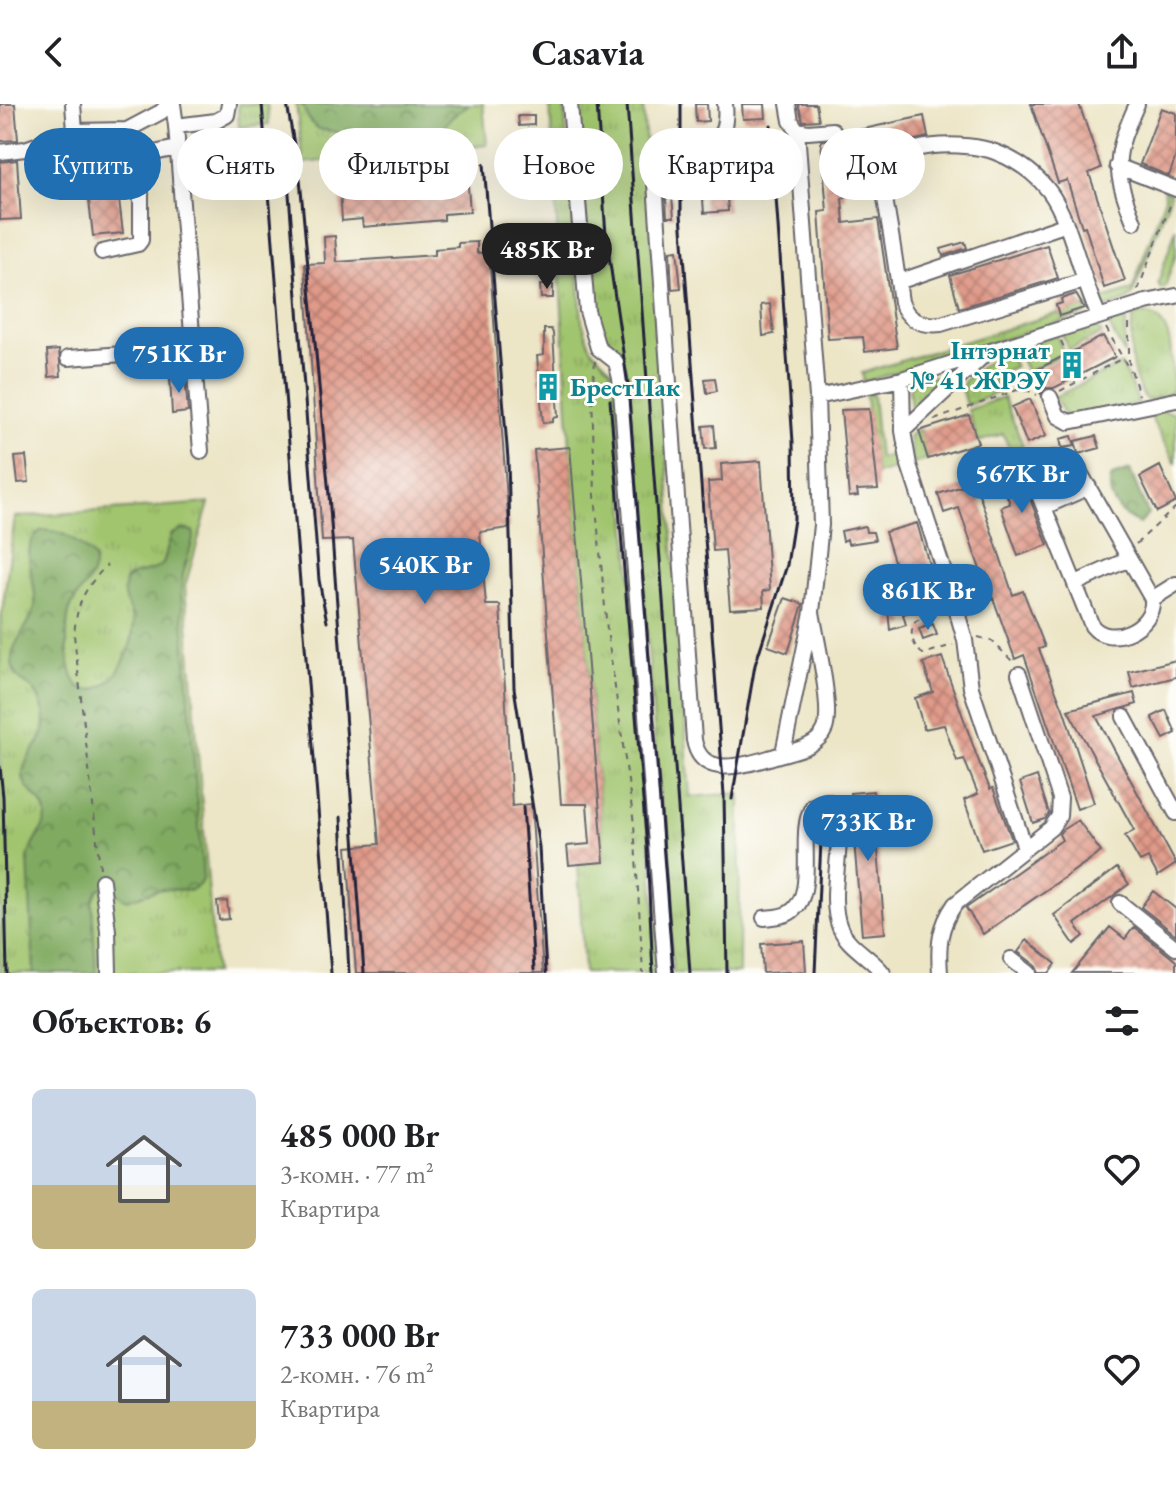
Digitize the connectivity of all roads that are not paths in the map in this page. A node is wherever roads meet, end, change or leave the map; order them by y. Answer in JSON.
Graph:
{"nodes":[{"id":1,"x":73,"y":104,"type":"edge"},
{"id":2,"x":171,"y":104,"type":"edge"},
{"id":3,"x":229,"y":104,"type":"edge"},
{"id":4,"x":570,"y":104,"type":"edge"},
{"id":5,"x":725,"y":104,"type":"edge"},
{"id":6,"x":788,"y":104,"type":"edge"},
{"id":7,"x":1137,"y":104,"type":"edge"},
{"id":8,"x":176,"y":126,"type":"junction"},
{"id":9,"x":75,"y":128,"type":"edge"},
{"id":10,"x":131,"y":128,"type":"edge"},
{"id":11,"x":796,"y":128,"type":"edge"},
{"id":12,"x":177,"y":148,"type":"joint"},
{"id":13,"x":24,"y":149,"type":"edge"},
{"id":14,"x":0,"y":152,"type":"edge"},
{"id":15,"x":1117,"y":166,"type":"junction"},
{"id":16,"x":1174,"y":195,"type":"edge"},
{"id":17,"x":181,"y":200,"type":"edge"},
{"id":18,"x":802,"y":200,"type":"edge"},
{"id":19,"x":1134,"y":222,"type":"dead end"},
{"id":20,"x":1064,"y":225,"type":"junction"},
{"id":21,"x":102,"y":252,"type":"dead end"},
{"id":22,"x":1083,"y":281,"type":"junction"},
{"id":23,"x":898,"y":282,"type":"junction"},
{"id":24,"x":1176,"y":296,"type":"edge"},
{"id":25,"x":1099,"y":316,"type":"junction"},
{"id":26,"x":193,"y":349,"type":"junction"},
{"id":27,"x":989,"y":351,"type":"junction"},
{"id":28,"x":68,"y":358,"type":"dead end"},
{"id":29,"x":902,"y":379,"type":"junction"},
{"id":30,"x":817,"y":397,"type":"junction"},
{"id":31,"x":1050,"y":397,"type":"road end"},
{"id":32,"x":1176,"y":400,"type":"edge"},
{"id":33,"x":903,"y":431,"type":"junction"},
{"id":34,"x":201,"y":451,"type":"dead end"},
{"id":35,"x":1089,"y":487,"type":"junction"},
{"id":36,"x":1044,"y":507,"type":"junction"},
{"id":37,"x":1128,"y":556,"type":"junction"},
{"id":38,"x":1076,"y":583,"type":"junction"},
{"id":39,"x":1176,"y":584,"type":"edge"},
{"id":40,"x":1152,"y":599,"type":"junction"},
{"id":41,"x":812,"y":612,"type":"junction"},
{"id":42,"x":1019,"y":674,"type":"road end"},
{"id":43,"x":1124,"y":717,"type":"dead end"},
{"id":44,"x":783,"y":753,"type":"junction"},
{"id":45,"x":1175,"y":808,"type":"edge"},
{"id":46,"x":1025,"y":848,"type":"junction"},
{"id":47,"x":102,"y":881,"type":"road end"},
{"id":48,"x":1120,"y":903,"type":"dead end"},
{"id":49,"x":764,"y":918,"type":"dead end"},
{"id":50,"x":1176,"y":948,"type":"edge"},
{"id":51,"x":1011,"y":959,"type":"dead end"},
{"id":52,"x":109,"y":973,"type":"edge"},
{"id":53,"x":666,"y":973,"type":"edge"},
{"id":54,"x":883,"y":973,"type":"edge"},
{"id":55,"x":940,"y":973,"type":"edge"},
{"id":56,"x":1029,"y":973,"type":"edge"}],
"edges":[{"from":1,"to":9,"type":"street"},
{"from":2,"to":8,"type":"street"},
{"from":2,"to":10,"type":"street"},
{"from":3,"to":8,"type":"street"},
{"from":4,"to":53,"type":"street"},
{"from":5,"to":44,"type":"street"},
{"from":6,"to":11,"type":"street"},
{"from":7,"to":15,"type":"street"},
{"from":8,"to":12,"type":"street"},
{"from":12,"to":21,"type":"street"},
{"from":13,"to":14,"type":"street"},
{"from":15,"to":16,"type":"street"},
{"from":15,"to":19,"type":"street"},
{"from":17,"to":26,"type":"street"},
{"from":18,"to":30,"type":"street"},
{"from":20,"to":22,"type":"street"},
{"from":20,"to":23,"type":"street"},
{"from":20,"to":23,"type":"street"},
{"from":22,"to":23,"type":"street"},
{"from":22,"to":25,"type":"street"},
{"from":24,"to":25,"type":"street"},
{"from":25,"to":27,"type":"street"},
{"from":26,"to":28,"type":"street"},
{"from":26,"to":34,"type":"street"},
{"from":27,"to":29,"type":"street"},
{"from":27,"to":33,"type":"street"},
{"from":29,"to":30,"type":"street"},
{"from":29,"to":33,"type":"street"},
{"from":30,"to":41,"type":"street"},
{"from":31,"to":32,"type":"street"},
{"from":33,"to":46,"type":"street"},
{"from":35,"to":36,"type":"street"},
{"from":35,"to":36,"type":"street"},
{"from":35,"to":37,"type":"street"},
{"from":36,"to":38,"type":"street"},
{"from":37,"to":38,"type":"street"},
{"from":37,"to":40,"type":"street"},
{"from":38,"to":40,"type":"street"},
{"from":39,"to":40,"type":"street"},
{"from":41,"to":44,"type":"street"},
{"from":41,"to":44,"type":"street"},
{"from":42,"to":46,"type":"street"},
{"from":43,"to":45,"type":"street"},
{"from":46,"to":55,"type":"street"},
{"from":47,"to":52,"type":"street"},
{"from":48,"to":50,"type":"street"},
{"from":49,"to":54,"type":"street"},
{"from":51,"to":56,"type":"street"}]}
